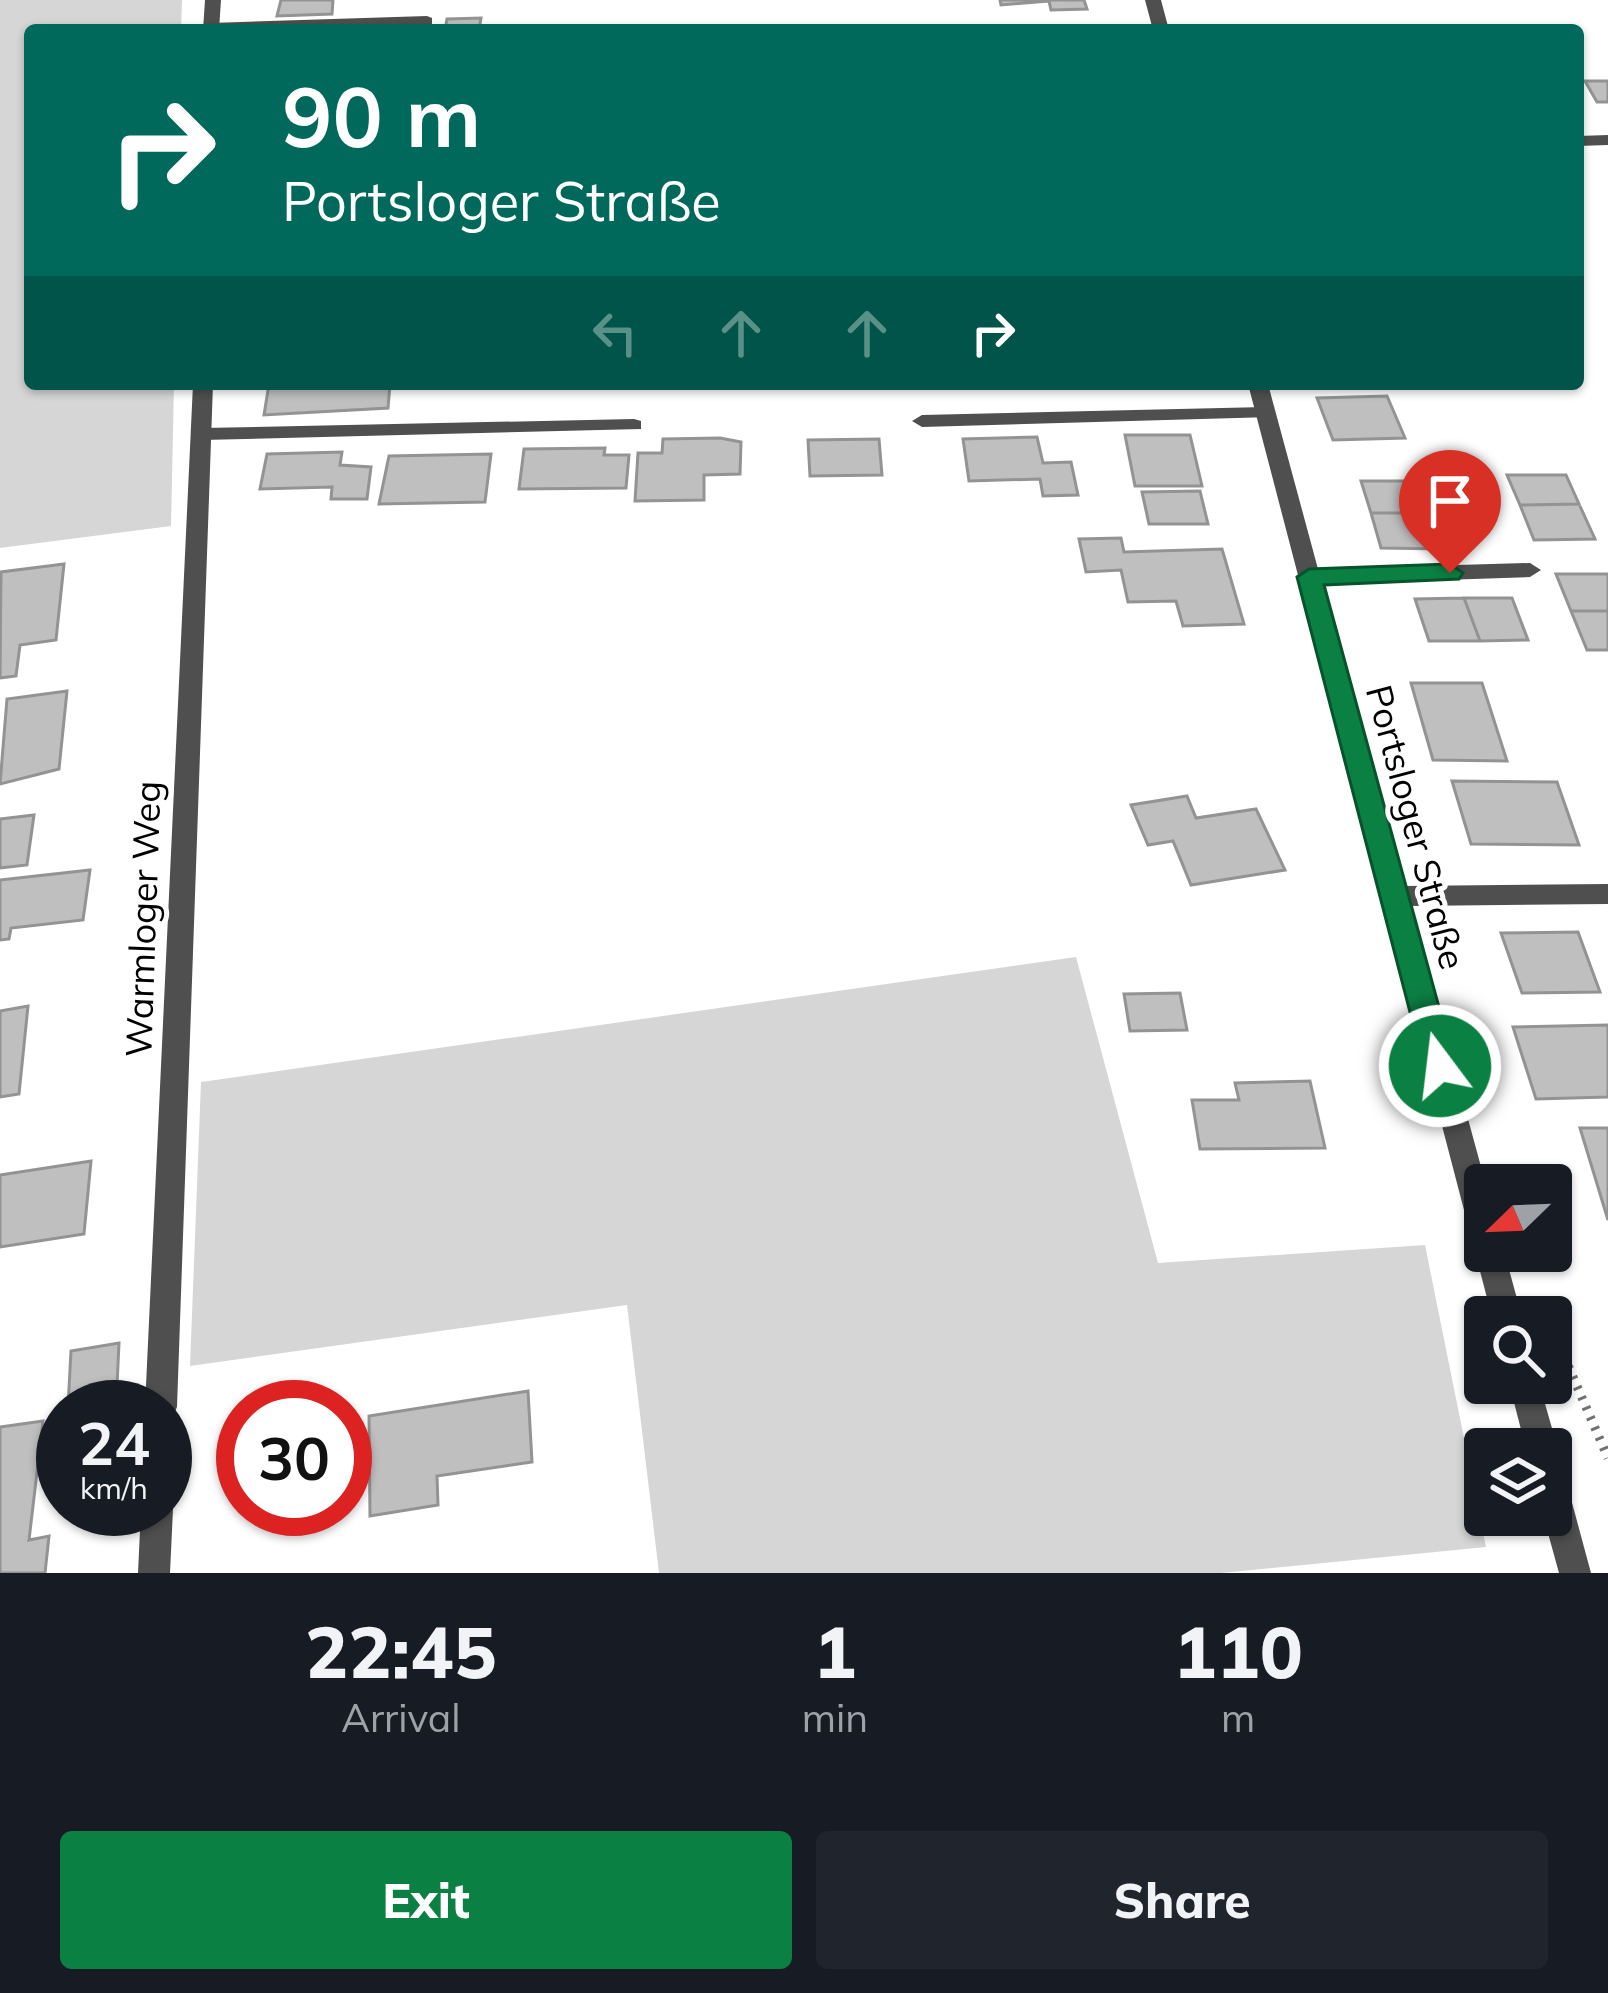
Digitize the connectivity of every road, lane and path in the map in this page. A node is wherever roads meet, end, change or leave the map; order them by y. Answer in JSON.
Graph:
{"nodes":[{"id":1,"x":427,"y":21,"type":"dead end"},
{"id":2,"x":346,"y":24,"type":"edge"},
{"id":3,"x":202,"y":390,"type":"edge"},
{"id":4,"x":1259,"y":390,"type":"edge"},
{"id":5,"x":1265,"y":413,"type":"junction"},
{"id":6,"x":922,"y":421,"type":"dead end"},
{"id":7,"x":634,"y":425,"type":"dead end"},
{"id":8,"x":202,"y":434,"type":"junction"},
{"id":9,"x":1530,"y":570,"type":"dead end"},
{"id":10,"x":1309,"y":577,"type":"junction"},
{"id":11,"x":1608,"y":893,"type":"edge"},
{"id":12,"x":1394,"y":896,"type":"junction"},
{"id":13,"x":1466,"y":1164,"type":"edge"},
{"id":14,"x":1572,"y":1374,"type":"edge"},
{"id":15,"x":162,"y":1380,"type":"edge"},
{"id":16,"x":1608,"y":1458,"type":"edge"},
{"id":17,"x":156,"y":1536,"type":"edge"},
{"id":18,"x":1565,"y":1536,"type":"edge"},
{"id":19,"x":154,"y":1573,"type":"edge"},
{"id":20,"x":1575,"y":1573,"type":"edge"}],
"edges":[{"from":1,"to":2,"type":"street"},
{"from":3,"to":8,"type":"street","name":"Warmloger Weg"},
{"from":4,"to":5,"type":"street","name":"Portsloger Straße"},
{"from":5,"to":6,"type":"street"},
{"from":5,"to":10,"type":"street","name":"Portsloger Straße"},
{"from":7,"to":8,"type":"street"},
{"from":8,"to":15,"type":"street","name":"Warmloger Weg"},
{"from":9,"to":10,"type":"street"},
{"from":10,"to":12,"type":"street","name":"Portsloger Straße"},
{"from":11,"to":12,"type":"street"},
{"from":12,"to":13,"type":"street","name":"Portsloger Straße"},
{"from":14,"to":16,"type":"path"},
{"from":17,"to":19,"type":"street"},
{"from":18,"to":20,"type":"street"}]}
